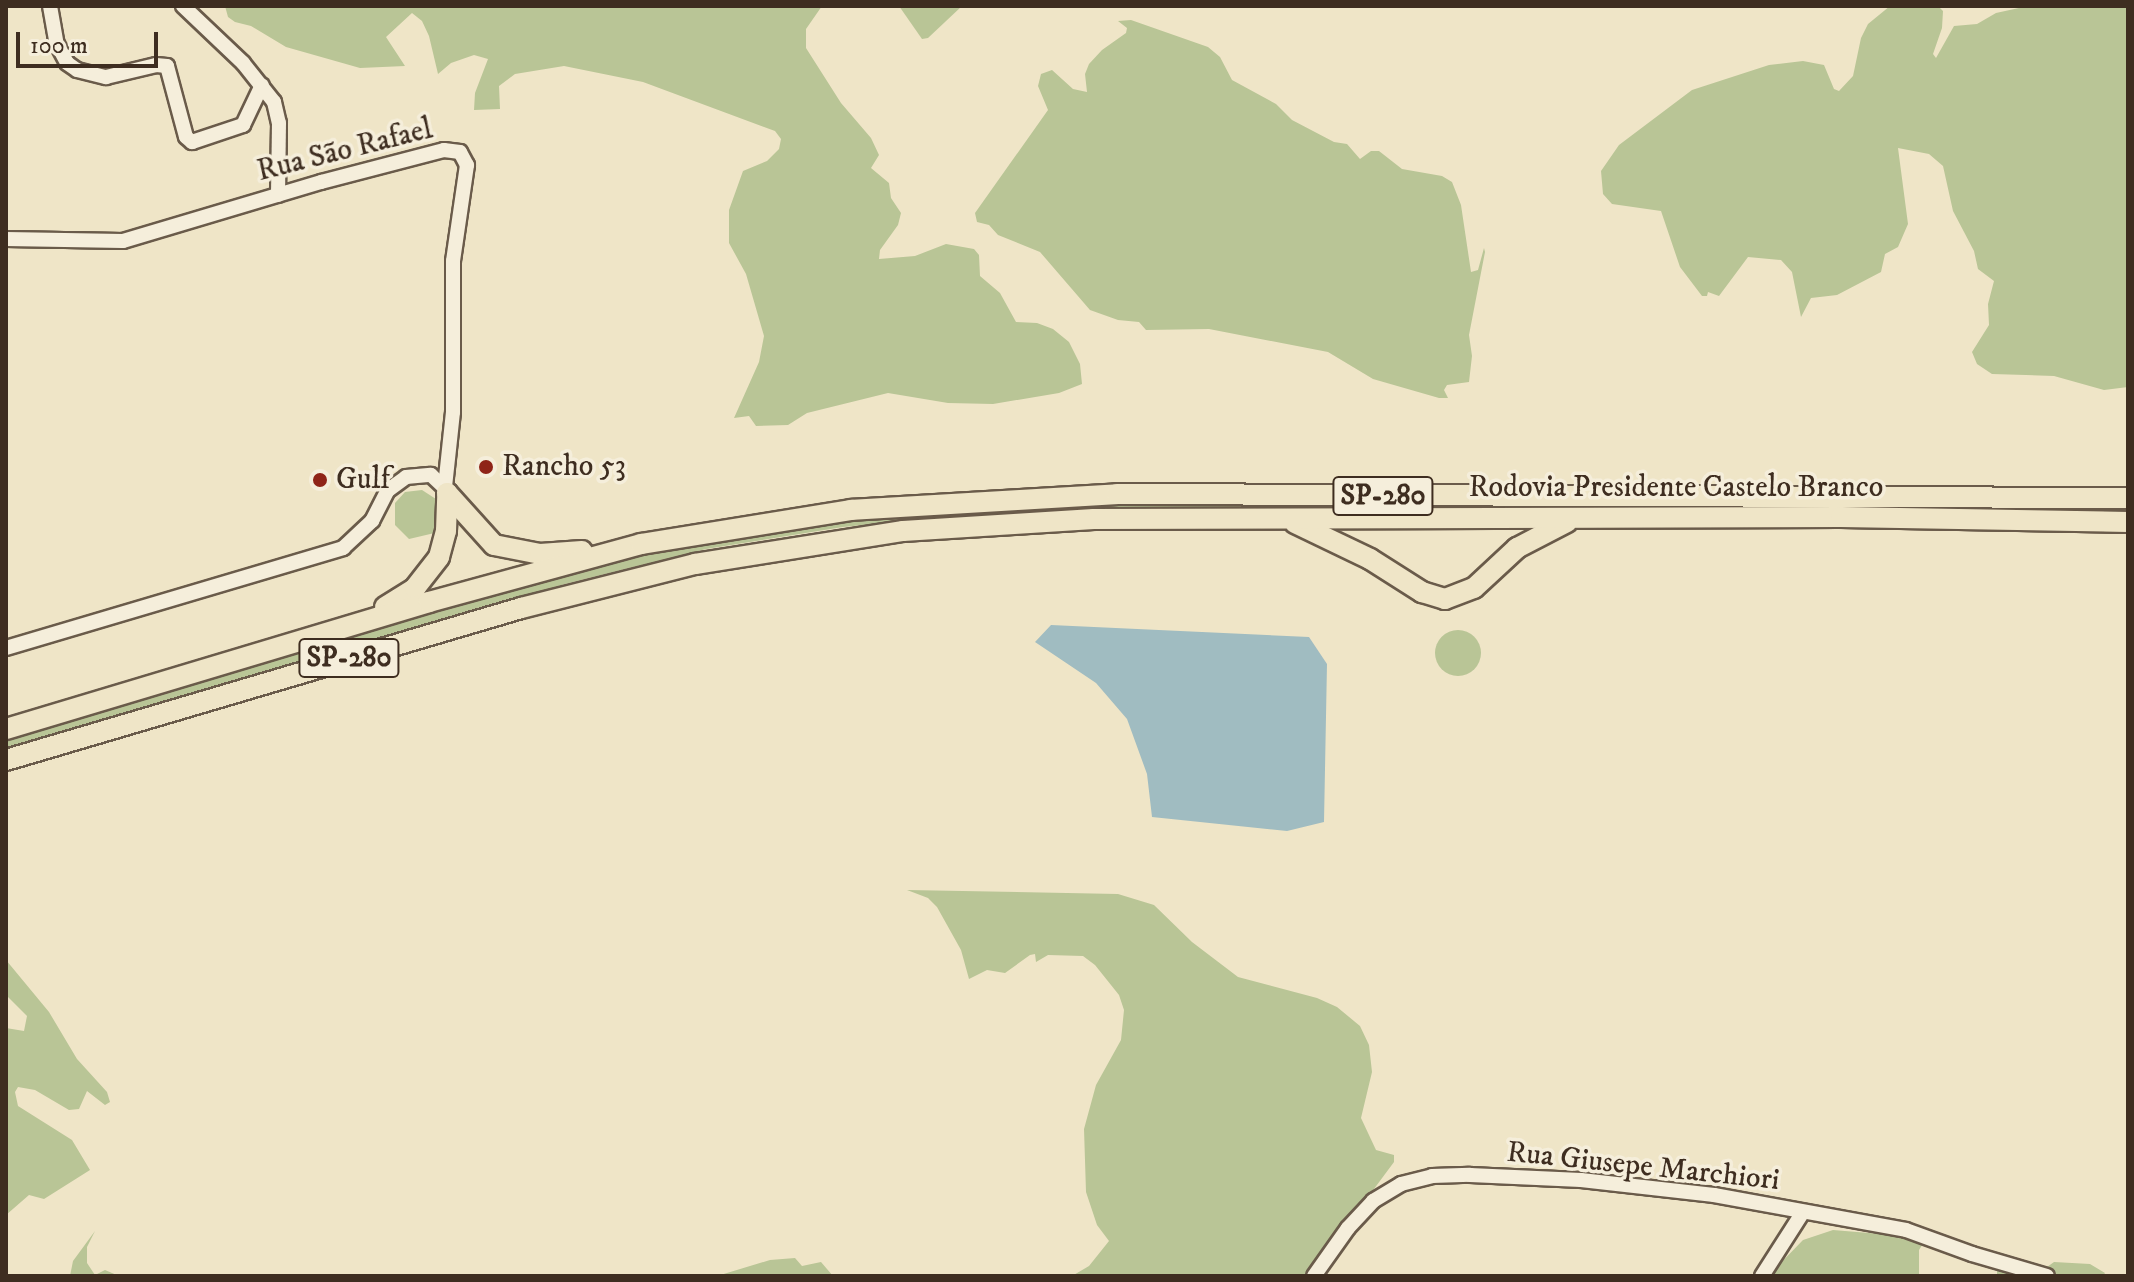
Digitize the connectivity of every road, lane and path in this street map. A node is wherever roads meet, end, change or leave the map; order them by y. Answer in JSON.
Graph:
{"nodes":[{"id":1,"x":50,"y":6,"type":"edge"},
{"id":2,"x":183,"y":6,"type":"edge"},
{"id":3,"x":262,"y":85,"type":"junction"},
{"id":4,"x":278,"y":195,"type":"junction"},
{"id":5,"x":6,"y":239,"type":"edge"},
{"id":6,"x":446,"y":490,"type":"junction"},
{"id":7,"x":2128,"y":498,"type":"edge"},
{"id":8,"x":1576,"y":518,"type":"junction"},
{"id":9,"x":1288,"y":519,"type":"junction"},
{"id":10,"x":2128,"y":522,"type":"edge"},
{"id":11,"x":641,"y":544,"type":"junction"},
{"id":12,"x":323,"y":636,"type":"junction"},
{"id":13,"x":6,"y":648,"type":"edge"},
{"id":14,"x":6,"y":729,"type":"edge"},
{"id":15,"x":94,"y":734,"type":"junction"},
{"id":16,"x":6,"y":760,"type":"edge"},
{"id":17,"x":6,"y":770,"type":"edge"},
{"id":18,"x":1803,"y":1212,"type":"junction"},
{"id":19,"x":1314,"y":1276,"type":"edge"},
{"id":20,"x":1762,"y":1276,"type":"edge"},
{"id":21,"x":2047,"y":1276,"type":"edge"}],
"edges":[{"from":1,"to":3,"type":"street"},
{"from":2,"to":3,"type":"street"},
{"from":3,"to":4,"type":"street"},
{"from":4,"to":5,"type":"street","name":"Rua São Rafael"},
{"from":4,"to":6,"type":"street","name":"Rua São Rafael"},
{"from":6,"to":11,"type":"highway"},
{"from":6,"to":12,"type":"highway"},
{"from":6,"to":13,"type":"street"},
{"from":7,"to":11,"type":"highway","name":"Rodovia Presidente Castelo Branco","number":"SP-280"},
{"from":8,"to":9,"type":"highway","name":"Rodovia Presidente Castelo Branco","number":"SP-280"},
{"from":8,"to":9,"type":"highway"},
{"from":8,"to":10,"type":"highway","name":"Rodovia Presidente Castelo Branco","number":"SP-280"},
{"from":9,"to":15,"type":"highway","name":"Rodovia Presidente Castelo Branco","number":"SP-280"},
{"from":11,"to":12,"type":"highway","name":"Rodovia Presidente Castelo Branco","number":"SP-280"},
{"from":12,"to":14,"type":"highway","name":"Rodovia Presidente Castelo Branco","number":"SP-280"},
{"from":15,"to":16,"type":"highway","name":"Rodovia Presidente Castelo Branco","number":"SP-280"},
{"from":15,"to":17,"type":"highway"},
{"from":18,"to":19,"type":"street","name":"Rua Giusepe Marchiori"},
{"from":18,"to":20,"type":"street"},
{"from":18,"to":21,"type":"street","name":"Rua Giusepe Marchiori"}]}
